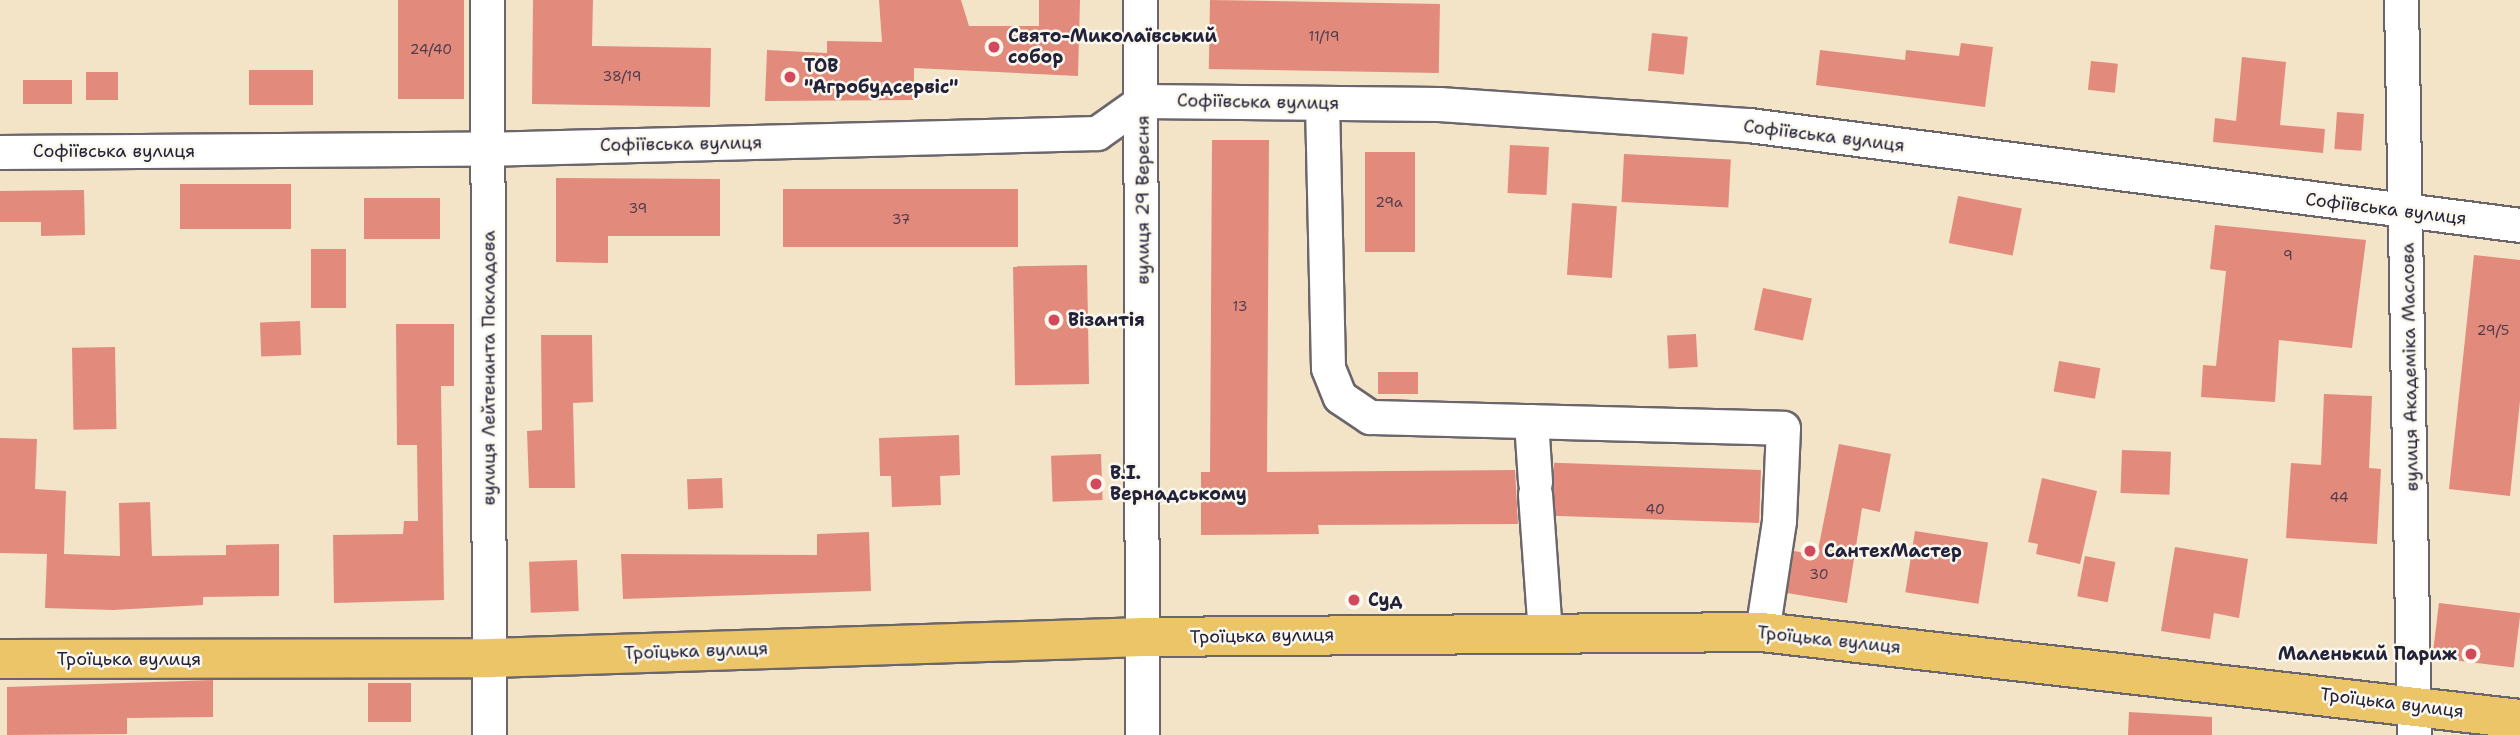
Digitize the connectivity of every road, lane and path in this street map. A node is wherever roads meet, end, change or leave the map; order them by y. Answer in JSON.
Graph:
{"nodes":[{"id":1,"x":487,"y":0,"type":"edge"},
{"id":2,"x":1140,"y":0,"type":"edge"},
{"id":3,"x":2401,"y":0,"type":"edge"},
{"id":4,"x":1142,"y":101,"type":"junction"},
{"id":5,"x":1322,"y":103,"type":"junction"},
{"id":6,"x":487,"y":149,"type":"junction"},
{"id":7,"x":0,"y":152,"type":"edge"},
{"id":8,"x":2408,"y":213,"type":"junction"},
{"id":9,"x":2520,"y":226,"type":"edge"},
{"id":10,"x":1531,"y":421,"type":"junction"},
{"id":11,"x":1762,"y":632,"type":"junction"},
{"id":12,"x":1545,"y":633,"type":"junction"},
{"id":13,"x":1144,"y":637,"type":"junction"},
{"id":14,"x":491,"y":657,"type":"junction"},
{"id":15,"x":0,"y":659,"type":"edge"},
{"id":16,"x":2520,"y":719,"type":"edge"},
{"id":17,"x":2414,"y":720,"type":"edge"},
{"id":18,"x":489,"y":735,"type":"edge"},
{"id":19,"x":1142,"y":735,"type":"edge"}],
"edges":[{"from":1,"to":6,"type":"street","name":"вулиця Лейтенанта Покладова"},
{"from":2,"to":4,"type":"street","name":"вулиця 29 Вересня"},
{"from":3,"to":8,"type":"street","name":"вулиця Академіка Маслова"},
{"from":4,"to":5,"type":"street","name":"Софіївська вулиця"},
{"from":4,"to":6,"type":"street","name":"Софіївська вулиця"},
{"from":4,"to":13,"type":"street","name":"вулиця 29 Вересня"},
{"from":5,"to":8,"type":"street","name":"Софіївська вулиця"},
{"from":5,"to":10,"type":"street"},
{"from":6,"to":7,"type":"street","name":"Софіївська вулиця"},
{"from":6,"to":14,"type":"street","name":"вулиця Лейтенанта Покладова"},
{"from":8,"to":9,"type":"street","name":"Софіївська вулиця"},
{"from":8,"to":17,"type":"street","name":"вулиця Академіка Маслова"},
{"from":10,"to":11,"type":"street"},
{"from":10,"to":12,"type":"street"},
{"from":11,"to":12,"type":"main road","name":"Троїцька вулиця"},
{"from":11,"to":17,"type":"main road","name":"Троїцька вулиця"},
{"from":12,"to":13,"type":"main road","name":"Троїцька вулиця"},
{"from":13,"to":14,"type":"main road","name":"Троїцька вулиця"},
{"from":13,"to":19,"type":"street","name":"вулиця 29 Вересня"},
{"from":14,"to":15,"type":"main road","name":"Троїцька вулиця"},
{"from":14,"to":18,"type":"street","name":"вулиця Лейтенанта Покладова"},
{"from":16,"to":17,"type":"main road","name":"Троїцька вулиця"}]}
